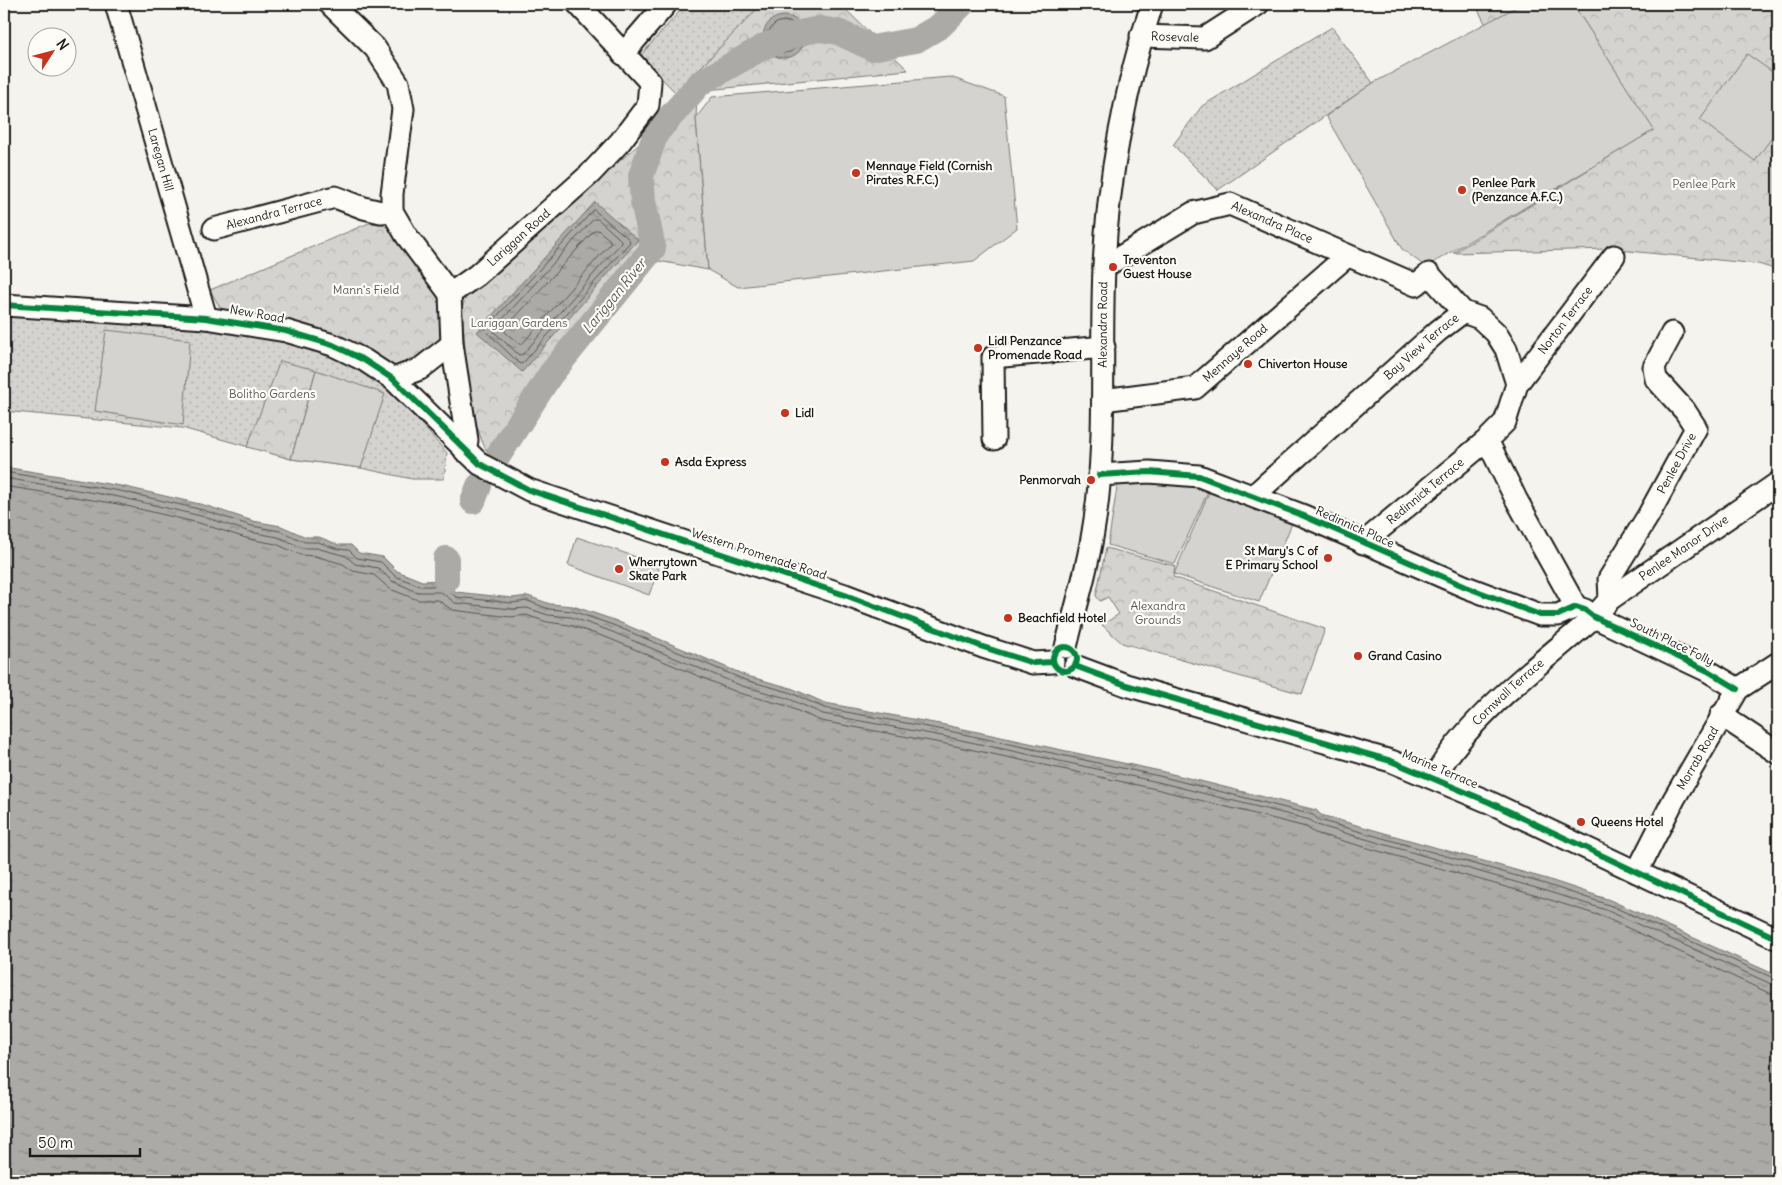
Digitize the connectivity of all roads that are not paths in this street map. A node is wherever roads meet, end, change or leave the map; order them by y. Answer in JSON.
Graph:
{"nodes":[{"id":1,"x":116,"y":4,"type":"edge"},
{"id":2,"x":330,"y":4,"type":"edge"},
{"id":3,"x":578,"y":4,"type":"edge"},
{"id":4,"x":666,"y":4,"type":"edge"},
{"id":5,"x":1152,"y":4,"type":"edge"},
{"id":6,"x":1258,"y":4,"type":"edge"},
{"id":7,"x":1141,"y":36,"type":"junction"},
{"id":8,"x":623,"y":54,"type":"junction"},
{"id":9,"x":392,"y":211,"type":"junction"},
{"id":10,"x":214,"y":229,"type":"dead end"},
{"id":11,"x":1347,"y":256,"type":"junction"},
{"id":12,"x":1614,"y":256,"type":"dead end"},
{"id":13,"x":1104,"y":267,"type":"junction"},
{"id":14,"x":450,"y":294,"type":"junction"},
{"id":15,"x":4,"y":305,"type":"edge"},
{"id":16,"x":1463,"y":312,"type":"junction"},
{"id":17,"x":206,"y":318,"type":"junction"},
{"id":18,"x":1672,"y":334,"type":"dead end"},
{"id":19,"x":452,"y":344,"type":"junction"},
{"id":20,"x":1104,"y":347,"type":"junction"},
{"id":21,"x":394,"y":379,"type":"junction"},
{"id":22,"x":1517,"y":384,"type":"junction"},
{"id":23,"x":1102,"y":400,"type":"junction"},
{"id":24,"x":994,"y":440,"type":"dead end"},
{"id":25,"x":1487,"y":440,"type":"junction"},
{"id":26,"x":465,"y":451,"type":"junction"},
{"id":27,"x":1098,"y":475,"type":"junction"},
{"id":28,"x":1778,"y":483,"type":"edge"},
{"id":29,"x":1253,"y":496,"type":"junction"},
{"id":30,"x":1363,"y":542,"type":"junction"},
{"id":31,"x":1610,"y":598,"type":"junction"},
{"id":32,"x":1585,"y":612,"type":"junction"},
{"id":33,"x":1060,"y":655,"type":"junction"},
{"id":34,"x":1778,"y":663,"type":"edge"},
{"id":35,"x":1075,"y":666,"type":"joint"},
{"id":36,"x":1738,"y":689,"type":"junction"},
{"id":37,"x":1721,"y":715,"type":"junction"},
{"id":38,"x":1778,"y":752,"type":"edge"},
{"id":39,"x":1434,"y":778,"type":"junction"},
{"id":40,"x":1637,"y":872,"type":"junction"},
{"id":41,"x":1778,"y":939,"type":"edge"}],
"edges":[{"from":1,"to":17,"type":"street","name":"Laregan Hill"},
{"from":2,"to":9,"type":"street"},
{"from":3,"to":8,"type":"street","name":"Lariggan Road"},
{"from":4,"to":8,"type":"street"},
{"from":5,"to":7,"type":"street","name":"Alexandra Road"},
{"from":6,"to":7,"type":"street","name":"Rosevale"},
{"from":7,"to":13,"type":"street","name":"Alexandra Road"},
{"from":8,"to":14,"type":"street","name":"Lariggan Road"},
{"from":9,"to":10,"type":"street","name":"Alexandra Terrace"},
{"from":9,"to":14,"type":"street"},
{"from":11,"to":13,"type":"street","name":"Alexandra Place"},
{"from":11,"to":16,"type":"street","name":"Alexandra Place"},
{"from":11,"to":23,"type":"street","name":"Mennaye Road"},
{"from":12,"to":22,"type":"street","name":"Norton Terrace"},
{"from":13,"to":20,"type":"street","name":"Alexandra Road"},
{"from":14,"to":19,"type":"street"},
{"from":15,"to":17,"type":"street","name":"New Road"},
{"from":16,"to":22,"type":"street","name":"Bay View Terrace"},
{"from":16,"to":29,"type":"street","name":"Bay View Terrace"},
{"from":17,"to":21,"type":"street","name":"New Road"},
{"from":18,"to":31,"type":"street","name":"Penlee Drive"},
{"from":19,"to":21,"type":"street"},
{"from":19,"to":26,"type":"street"},
{"from":20,"to":23,"type":"street","name":"Alexandra Road"},
{"from":20,"to":24,"type":"street"},
{"from":21,"to":26,"type":"street","name":"New Road"},
{"from":22,"to":25,"type":"street"},
{"from":23,"to":27,"type":"street","name":"Alexandra Road"},
{"from":25,"to":30,"type":"street","name":"Redinnick Terrace"},
{"from":25,"to":32,"type":"street"},
{"from":26,"to":33,"type":"street","name":"Western Promenade Road"},
{"from":27,"to":29,"type":"street","name":"Redinnick Place"},
{"from":27,"to":33,"type":"street","name":"Alexandra Road"},
{"from":28,"to":31,"type":"street","name":"Penlee Manor Drive"},
{"from":29,"to":30,"type":"street","name":"Redinnick Place"},
{"from":30,"to":32,"type":"street","name":"Redinnick Place"},
{"from":31,"to":32,"type":"street","name":"Penlee Manor Drive"},
{"from":32,"to":36,"type":"street","name":"South Place Folly"},
{"from":32,"to":39,"type":"street","name":"Cornwall Terrace"},
{"from":33,"to":35,"type":"street","name":"Western Promenade Road"},
{"from":34,"to":36,"type":"street","name":"Morrab Road"},
{"from":35,"to":39,"type":"street","name":"Marine Terrace"},
{"from":36,"to":37,"type":"street","name":"Morrab Road"},
{"from":37,"to":38,"type":"street"},
{"from":37,"to":40,"type":"street","name":"Morrab Road"},
{"from":39,"to":40,"type":"street","name":"Marine Terrace"},
{"from":40,"to":41,"type":"street","name":"Marine Terrace"}]}
